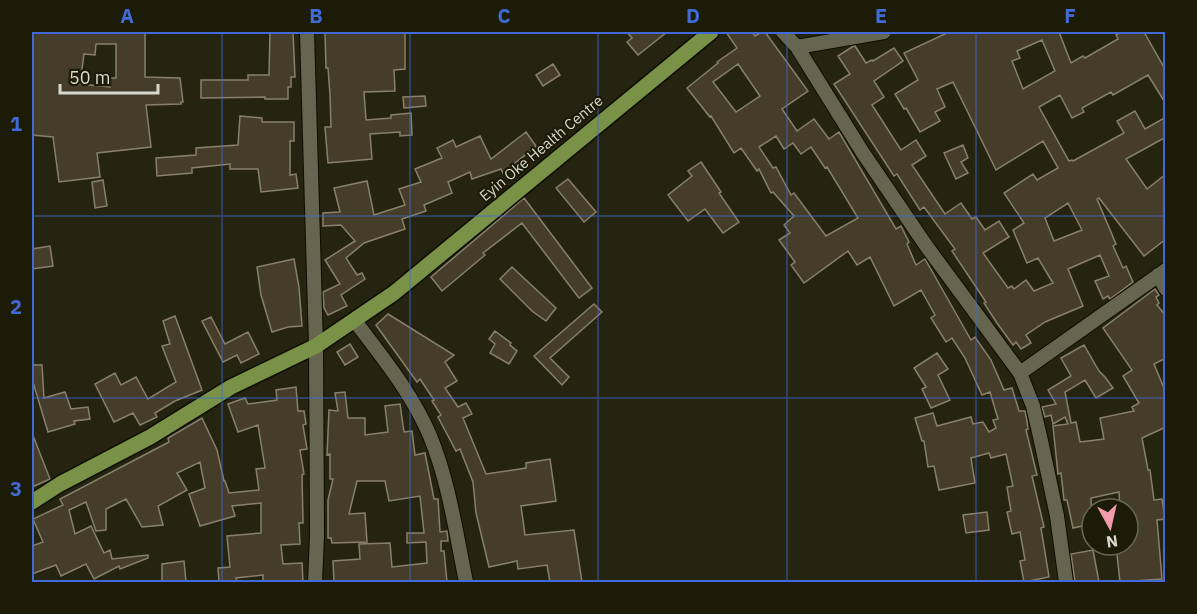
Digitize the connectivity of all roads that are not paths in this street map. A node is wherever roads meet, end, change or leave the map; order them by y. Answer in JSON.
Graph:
{"nodes":[{"id":1,"x":307,"y":32,"type":"edge"},
{"id":2,"x":711,"y":32,"type":"edge"},
{"id":3,"x":783,"y":32,"type":"edge"},
{"id":4,"x":884,"y":32,"type":"edge"},
{"id":5,"x":797,"y":47,"type":"junction"},
{"id":6,"x":1162,"y":273,"type":"edge"},
{"id":7,"x":1166,"y":289,"type":"edge"},
{"id":8,"x":358,"y":318,"type":"junction"},
{"id":9,"x":316,"y":346,"type":"junction"},
{"id":10,"x":1020,"y":373,"type":"junction"},
{"id":11,"x":32,"y":502,"type":"edge"},
{"id":12,"x":315,"y":582,"type":"edge"},
{"id":13,"x":466,"y":582,"type":"edge"},
{"id":14,"x":1066,"y":582,"type":"edge"}],
"edges":[{"from":1,"to":9,"type":"street"},
{"from":2,"to":8,"type":"main road","name":"Eyin Oke Health Centre"},
{"from":3,"to":5,"type":"street"},
{"from":4,"to":5,"type":"street"},
{"from":5,"to":10,"type":"street"},
{"from":6,"to":7,"type":"street"},
{"from":6,"to":10,"type":"street"},
{"from":8,"to":9,"type":"main road","name":"Eyin Oke Health Centre"},
{"from":8,"to":13,"type":"street"},
{"from":9,"to":11,"type":"main road","name":"Eyin Oke Health Centre"},
{"from":9,"to":12,"type":"street"},
{"from":10,"to":14,"type":"street"}]}
